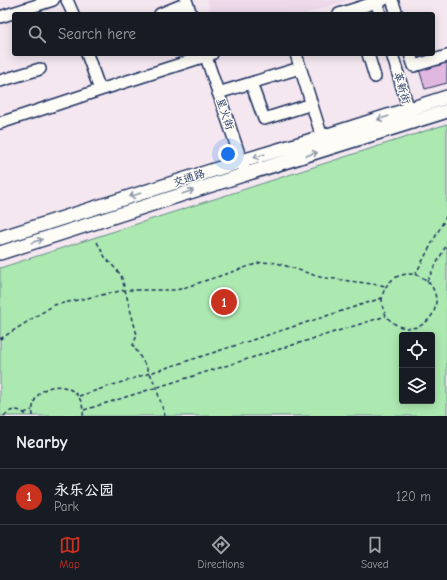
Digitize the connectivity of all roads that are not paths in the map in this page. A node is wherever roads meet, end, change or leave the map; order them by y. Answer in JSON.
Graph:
{"nodes":[{"id":1,"x":53,"y":0,"type":"edge"},
{"id":2,"x":68,"y":0,"type":"edge"},
{"id":3,"x":392,"y":0,"type":"edge"},
{"id":4,"x":379,"y":1,"type":"edge"},
{"id":5,"x":188,"y":6,"type":"edge"},
{"id":6,"x":16,"y":12,"type":"edge"},
{"id":7,"x":72,"y":12,"type":"edge"},
{"id":8,"x":167,"y":12,"type":"edge"},
{"id":9,"x":345,"y":12,"type":"edge"},
{"id":10,"x":380,"y":12,"type":"edge"},
{"id":11,"x":396,"y":12,"type":"edge"},
{"id":12,"x":12,"y":13,"type":"edge"},
{"id":13,"x":0,"y":17,"type":"edge"},
{"id":14,"x":88,"y":56,"type":"edge"},
{"id":15,"x":205,"y":56,"type":"edge"},
{"id":16,"x":208,"y":56,"type":"edge"},
{"id":17,"x":297,"y":56,"type":"edge"},
{"id":18,"x":369,"y":56,"type":"edge"},
{"id":19,"x":393,"y":56,"type":"edge"},
{"id":20,"x":411,"y":56,"type":"edge"},
{"id":21,"x":447,"y":56,"type":"edge"},
{"id":22,"x":300,"y":68,"type":"junction"},
{"id":23,"x":40,"y":69,"type":"dead end"},
{"id":24,"x":375,"y":78,"type":"dead end"},
{"id":25,"x":0,"y":81,"type":"edge"},
{"id":26,"x":251,"y":83,"type":"junction"},
{"id":27,"x":100,"y":90,"type":"junction"},
{"id":28,"x":218,"y":93,"type":"junction"},
{"id":29,"x":447,"y":97,"type":"edge"},
{"id":30,"x":312,"y":104,"type":"junction"},
{"id":31,"x":409,"y":109,"type":"junction"},
{"id":32,"x":447,"y":111,"type":"edge"},
{"id":33,"x":413,"y":122,"type":"junction"},
{"id":34,"x":0,"y":123,"type":"edge"},
{"id":35,"x":322,"y":137,"type":"junction"},
{"id":36,"x":244,"y":168,"type":"junction"},
{"id":37,"x":0,"y":238,"type":"edge"},
{"id":38,"x":0,"y":253,"type":"edge"}],
"edges":[{"from":1,"to":6,"type":"street"},
{"from":2,"to":7,"type":"street"},
{"from":3,"to":11,"type":"street"},
{"from":4,"to":9,"type":"street"},
{"from":4,"to":10,"type":"street"},
{"from":5,"to":8,"type":"street"},
{"from":12,"to":13,"type":"street"},
{"from":14,"to":27,"type":"street"},
{"from":15,"to":27,"type":"street"},
{"from":16,"to":28,"type":"street","name":"星火街"},
{"from":17,"to":22,"type":"street"},
{"from":18,"to":24,"type":"street"},
{"from":19,"to":31,"type":"street","name":"革新街"},
{"from":20,"to":21,"type":"street"},
{"from":22,"to":26,"type":"street"},
{"from":22,"to":30,"type":"street"},
{"from":23,"to":25,"type":"street"},
{"from":26,"to":28,"type":"street"},
{"from":26,"to":30,"type":"street"},
{"from":27,"to":34,"type":"street"},
{"from":28,"to":36,"type":"street","name":"星火街"},
{"from":29,"to":31,"type":"main road","name":"交通路"},
{"from":30,"to":35,"type":"street"},
{"from":31,"to":33,"type":"street","name":"革新街"},
{"from":31,"to":35,"type":"main road","name":"交通路","one_way":true},
{"from":32,"to":33,"type":"main road","name":"交通路"},
{"from":36,"to":33,"type":"main road","name":"交通路","one_way":true},
{"from":35,"to":36,"type":"main road","name":"交通路","one_way":true},
{"from":36,"to":37,"type":"main road","name":"交通路","one_way":true},
{"from":38,"to":36,"type":"main road","name":"交通路","one_way":true}]}
